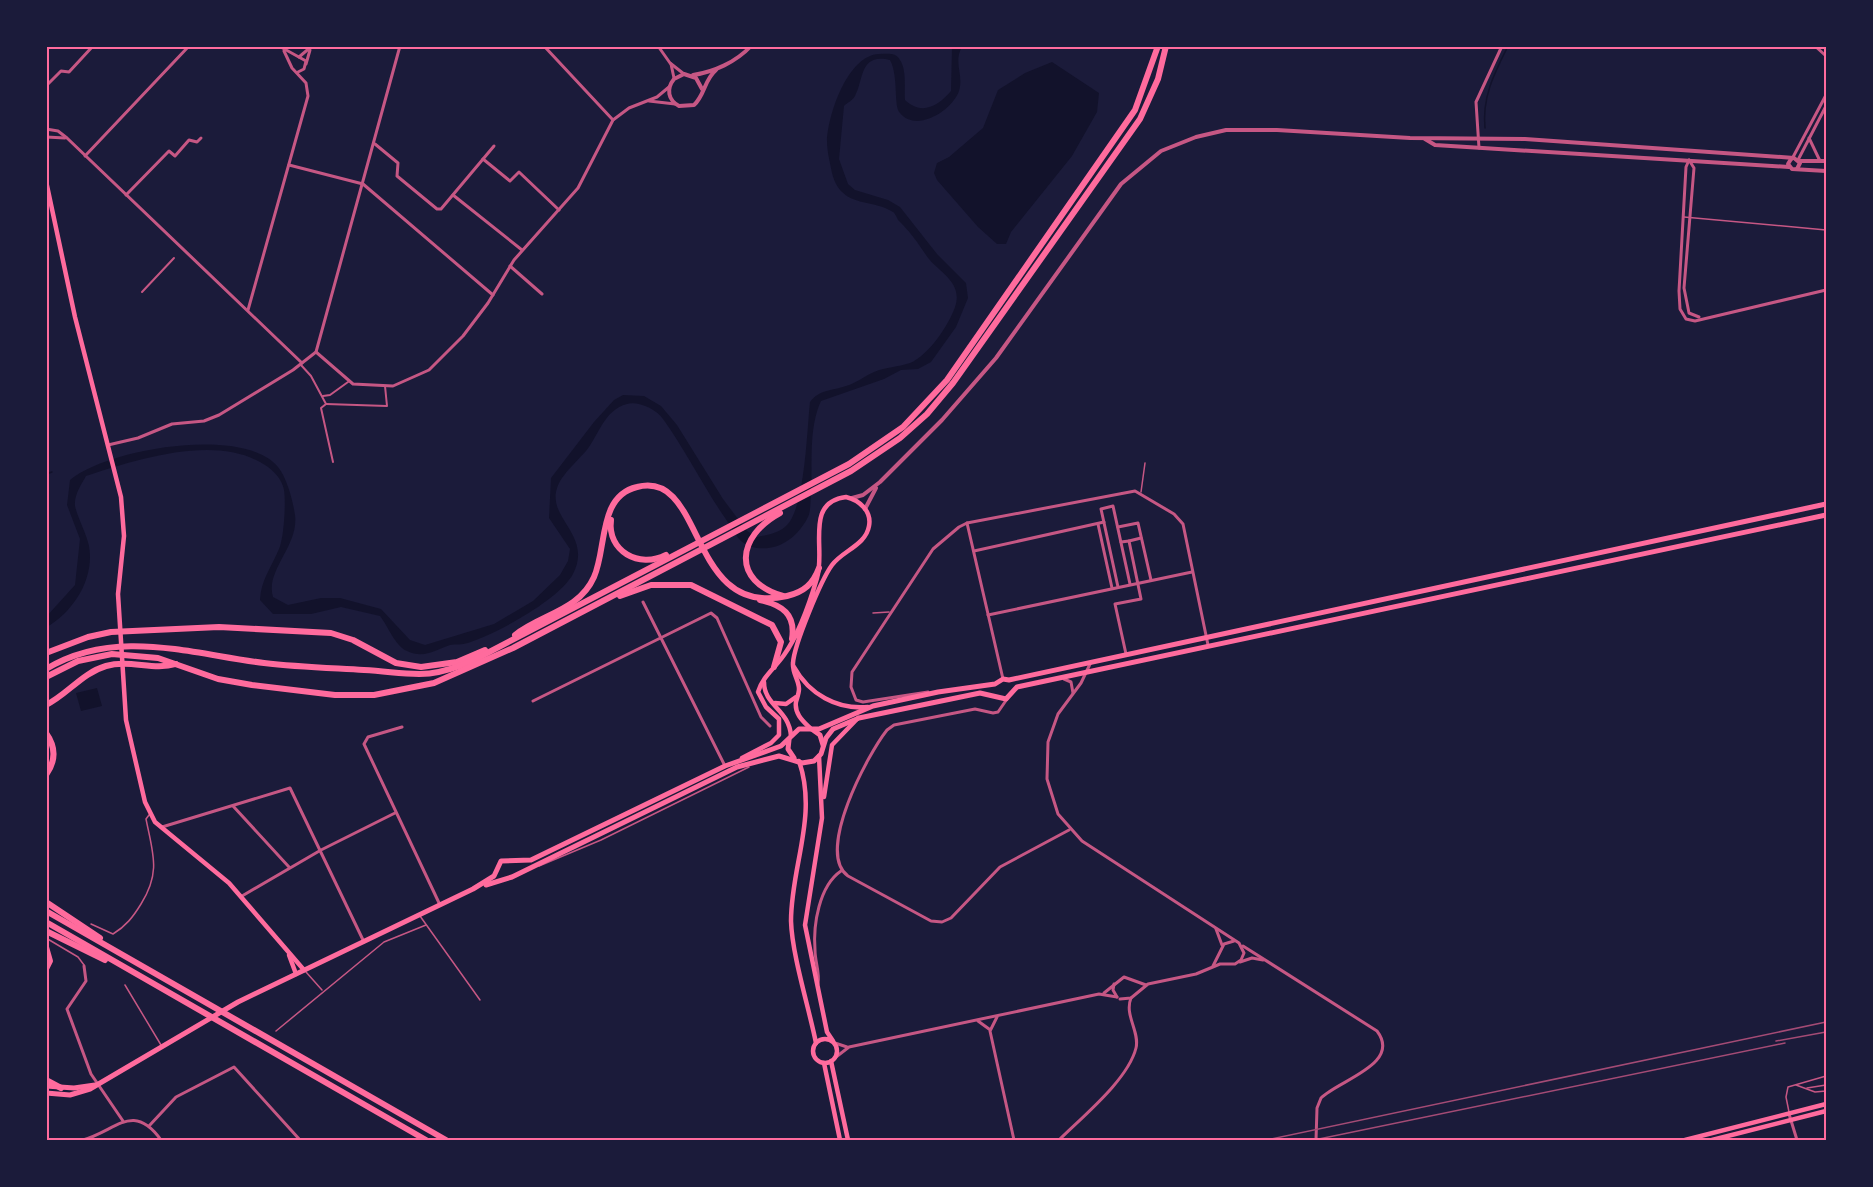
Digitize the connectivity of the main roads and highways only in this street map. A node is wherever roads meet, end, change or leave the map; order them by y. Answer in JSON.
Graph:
{"nodes":[{"id":1,"x":1158,"y":46,"type":"edge"},
{"id":2,"x":1166,"y":46,"type":"edge"},
{"id":3,"x":46,"y":181,"type":"edge"},
{"id":4,"x":928,"y":408,"type":"junction"},
{"id":5,"x":922,"y":414,"type":"junction"},
{"id":6,"x":820,"y":486,"type":"junction"},
{"id":7,"x":792,"y":501,"type":"junction"},
{"id":8,"x":1827,"y":504,"type":"edge"},
{"id":9,"x":1827,"y":515,"type":"edge"},
{"id":10,"x":744,"y":520,"type":"junction"},
{"id":11,"x":689,"y":526,"type":"junction"},
{"id":12,"x":726,"y":529,"type":"junction"},
{"id":13,"x":709,"y":564,"type":"junction"},
{"id":14,"x":819,"y":568,"type":"junction"},
{"id":15,"x":610,"y":597,"type":"junction"},
{"id":16,"x":783,"y":597,"type":"junction"},
{"id":17,"x":792,"y":639,"type":"junction"},
{"id":18,"x":501,"y":645,"type":"junction"},
{"id":19,"x":46,"y":654,"type":"edge"},
{"id":20,"x":178,"y":663,"type":"junction"},
{"id":21,"x":792,"y":664,"type":"junction"},
{"id":22,"x":774,"y":667,"type":"junction"},
{"id":23,"x":46,"y":669,"type":"edge"},
{"id":24,"x":46,"y":677,"type":"edge"},
{"id":25,"x":764,"y":679,"type":"junction"},
{"id":26,"x":1006,"y":680,"type":"junction"},
{"id":27,"x":995,"y":684,"type":"junction"},
{"id":28,"x":1014,"y":690,"type":"junction"},
{"id":29,"x":798,"y":695,"type":"junction"},
{"id":30,"x":1001,"y":698,"type":"junction"},
{"id":31,"x":770,"y":701,"type":"junction"},
{"id":32,"x":46,"y":705,"type":"edge"},
{"id":33,"x":873,"y":706,"type":"junction"},
{"id":34,"x":859,"y":718,"type":"junction"},
{"id":35,"x":812,"y":729,"type":"junction"},
{"id":36,"x":46,"y":733,"type":"edge"},
{"id":37,"x":790,"y":737,"type":"junction"},
{"id":38,"x":823,"y":747,"type":"junction"},
{"id":39,"x":819,"y":756,"type":"junction"},
{"id":40,"x":796,"y":760,"type":"junction"},
{"id":41,"x":731,"y":763,"type":"junction"},
{"id":42,"x":46,"y":775,"type":"edge"},
{"id":43,"x":823,"y":806,"type":"junction"},
{"id":44,"x":510,"y":860,"type":"junction"},
{"id":45,"x":497,"y":870,"type":"junction"},
{"id":46,"x":514,"y":874,"type":"junction"},
{"id":47,"x":505,"y":879,"type":"junction"},
{"id":48,"x":473,"y":890,"type":"junction"},
{"id":49,"x":46,"y":902,"type":"edge"},
{"id":50,"x":46,"y":911,"type":"edge"},
{"id":51,"x":46,"y":922,"type":"edge"},
{"id":52,"x":46,"y":931,"type":"edge"},
{"id":53,"x":46,"y":947,"type":"edge"},
{"id":54,"x":286,"y":950,"type":"junction"},
{"id":55,"x":46,"y":969,"type":"edge"},
{"id":56,"x":148,"y":970,"type":"junction"},
{"id":57,"x":304,"y":970,"type":"junction"},
{"id":58,"x":296,"y":974,"type":"junction"},
{"id":59,"x":139,"y":976,"type":"junction"},
{"id":60,"x":834,"y":1042,"type":"junction"},
{"id":61,"x":816,"y":1043,"type":"junction"},
{"id":62,"x":833,"y":1059,"type":"junction"},
{"id":63,"x":824,"y":1063,"type":"junction"},
{"id":64,"x":46,"y":1080,"type":"edge"},
{"id":65,"x":97,"y":1085,"type":"junction"},
{"id":66,"x":46,"y":1086,"type":"edge"},
{"id":67,"x":61,"y":1088,"type":"junction"},
{"id":68,"x":46,"y":1093,"type":"edge"},
{"id":69,"x":1827,"y":1104,"type":"edge"},
{"id":70,"x":1827,"y":1111,"type":"edge"},
{"id":71,"x":426,"y":1140,"type":"edge"},
{"id":72,"x":446,"y":1140,"type":"edge"},
{"id":73,"x":840,"y":1140,"type":"edge"},
{"id":74,"x":848,"y":1140,"type":"edge"},
{"id":75,"x":1685,"y":1140,"type":"edge"},
{"id":76,"x":1712,"y":1140,"type":"edge"}],
"edges":[{"from":1,"to":4,"type":"highway"},
{"from":2,"to":4,"type":"highway"},
{"from":3,"to":54,"type":"main road"},
{"from":4,"to":5,"type":"highway"},
{"from":5,"to":6,"type":"highway"},
{"from":5,"to":6,"type":"highway"},
{"from":6,"to":7,"type":"highway"},
{"from":6,"to":7,"type":"highway"},
{"from":7,"to":10,"type":"highway"},
{"from":7,"to":10,"type":"highway"},
{"from":7,"to":16,"type":"highway"},
{"from":8,"to":26,"type":"main road"},
{"from":9,"to":28,"type":"main road"},
{"from":10,"to":12,"type":"highway"},
{"from":10,"to":12,"type":"highway"},
{"from":11,"to":12,"type":"highway"},
{"from":11,"to":13,"type":"highway"},
{"from":11,"to":18,"type":"highway"},
{"from":12,"to":15,"type":"highway"},
{"from":12,"to":18,"type":"highway"},
{"from":13,"to":16,"type":"highway"},
{"from":13,"to":17,"type":"highway"},
{"from":14,"to":16,"type":"highway"},
{"from":14,"to":17,"type":"main road"},
{"from":14,"to":21,"type":"main road"},
{"from":15,"to":20,"type":"highway"},
{"from":15,"to":22,"type":"highway"},
{"from":17,"to":22,"type":"main road"},
{"from":18,"to":19,"type":"highway"},
{"from":18,"to":23,"type":"highway"},
{"from":20,"to":24,"type":"highway"},
{"from":20,"to":32,"type":"highway"},
{"from":21,"to":29,"type":"main road"},
{"from":21,"to":33,"type":"main road"},
{"from":22,"to":25,"type":"main road"},
{"from":25,"to":31,"type":"main road"},
{"from":25,"to":41,"type":"main road"},
{"from":26,"to":27,"type":"main road"},
{"from":26,"to":28,"type":"main road"},
{"from":27,"to":30,"type":"main road"},
{"from":27,"to":33,"type":"main road"},
{"from":28,"to":30,"type":"main road"},
{"from":29,"to":31,"type":"main road"},
{"from":29,"to":35,"type":"main road"},
{"from":30,"to":34,"type":"main road"},
{"from":31,"to":37,"type":"main road"},
{"from":33,"to":35,"type":"main road"},
{"from":34,"to":38,"type":"main road"},
{"from":34,"to":43,"type":"main road"},
{"from":35,"to":37,"type":"main road"},
{"from":35,"to":38,"type":"main road"},
{"from":36,"to":42,"type":"highway"},
{"from":37,"to":40,"type":"main road"},
{"from":37,"to":41,"type":"main road"},
{"from":38,"to":39,"type":"main road"},
{"from":39,"to":40,"type":"main road"},
{"from":39,"to":43,"type":"main road"},
{"from":40,"to":46,"type":"main road"},
{"from":40,"to":61,"type":"main road"},
{"from":41,"to":44,"type":"main road"},
{"from":43,"to":60,"type":"main road"},
{"from":44,"to":45,"type":"main road"},
{"from":44,"to":46,"type":"main road"},
{"from":45,"to":47,"type":"main road"},
{"from":45,"to":48,"type":"main road"},
{"from":46,"to":47,"type":"main road"},
{"from":47,"to":48,"type":"main road"},
{"from":48,"to":57,"type":"main road"},
{"from":49,"to":56,"type":"highway"},
{"from":50,"to":56,"type":"highway"},
{"from":51,"to":59,"type":"highway"},
{"from":52,"to":59,"type":"highway"},
{"from":53,"to":55,"type":"highway"},
{"from":54,"to":57,"type":"main road"},
{"from":54,"to":58,"type":"main road"},
{"from":56,"to":72,"type":"highway"},
{"from":57,"to":58,"type":"main road"},
{"from":58,"to":65,"type":"main road"},
{"from":59,"to":71,"type":"highway"},
{"from":60,"to":61,"type":"main road"},
{"from":60,"to":62,"type":"main road"},
{"from":61,"to":63,"type":"main road"},
{"from":62,"to":63,"type":"main road"},
{"from":62,"to":74,"type":"main road"},
{"from":63,"to":73,"type":"main road"},
{"from":64,"to":67,"type":"highway"},
{"from":65,"to":67,"type":"main road"},
{"from":65,"to":68,"type":"main road"},
{"from":66,"to":67,"type":"main road"},
{"from":69,"to":75,"type":"main road"},
{"from":70,"to":76,"type":"main road"}]}
